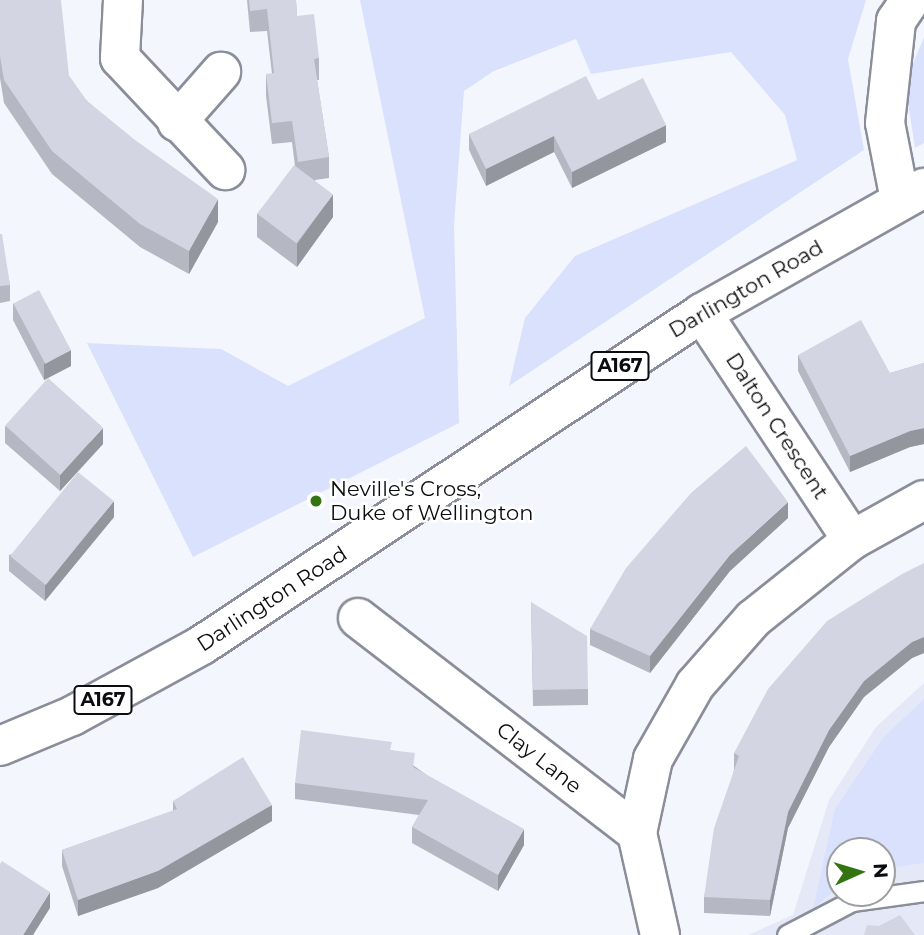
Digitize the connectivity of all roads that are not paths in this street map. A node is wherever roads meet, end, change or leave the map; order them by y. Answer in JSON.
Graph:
{"nodes":[{"id":1,"x":123,"y":0,"type":"edge"},
{"id":2,"x":910,"y":0,"type":"edge"},
{"id":3,"x":221,"y":72,"type":"dead end"},
{"id":4,"x":177,"y":122,"type":"junction"},
{"id":5,"x":225,"y":170,"type":"dead end"},
{"id":6,"x":912,"y":194,"type":"edge"},
{"id":7,"x":702,"y":313,"type":"junction"},
{"id":8,"x":924,"y":499,"type":"edge"},
{"id":9,"x":852,"y":540,"type":"junction"},
{"id":10,"x":358,"y":618,"type":"dead end"},
{"id":11,"x":0,"y":746,"type":"edge"},
{"id":12,"x":637,"y":833,"type":"junction"},
{"id":13,"x":924,"y":891,"type":"edge"},
{"id":14,"x":660,"y":935,"type":"edge"},
{"id":15,"x":787,"y":935,"type":"edge"}],
"edges":[{"from":1,"to":4,"type":"main road"},
{"from":2,"to":6,"type":"main road"},
{"from":3,"to":4,"type":"main road"},
{"from":4,"to":5,"type":"main road"},
{"from":6,"to":7,"type":"main road","name":"Darlington Road","number":"A167"},
{"from":7,"to":9,"type":"main road","name":"Dalton Crescent"},
{"from":7,"to":11,"type":"main road","name":"Darlington Road","number":"A167"},
{"from":8,"to":9,"type":"main road"},
{"from":9,"to":12,"type":"main road"},
{"from":10,"to":12,"type":"main road","name":"Clay Lane"},
{"from":12,"to":14,"type":"main road"},
{"from":13,"to":15,"type":"lane"}]}
